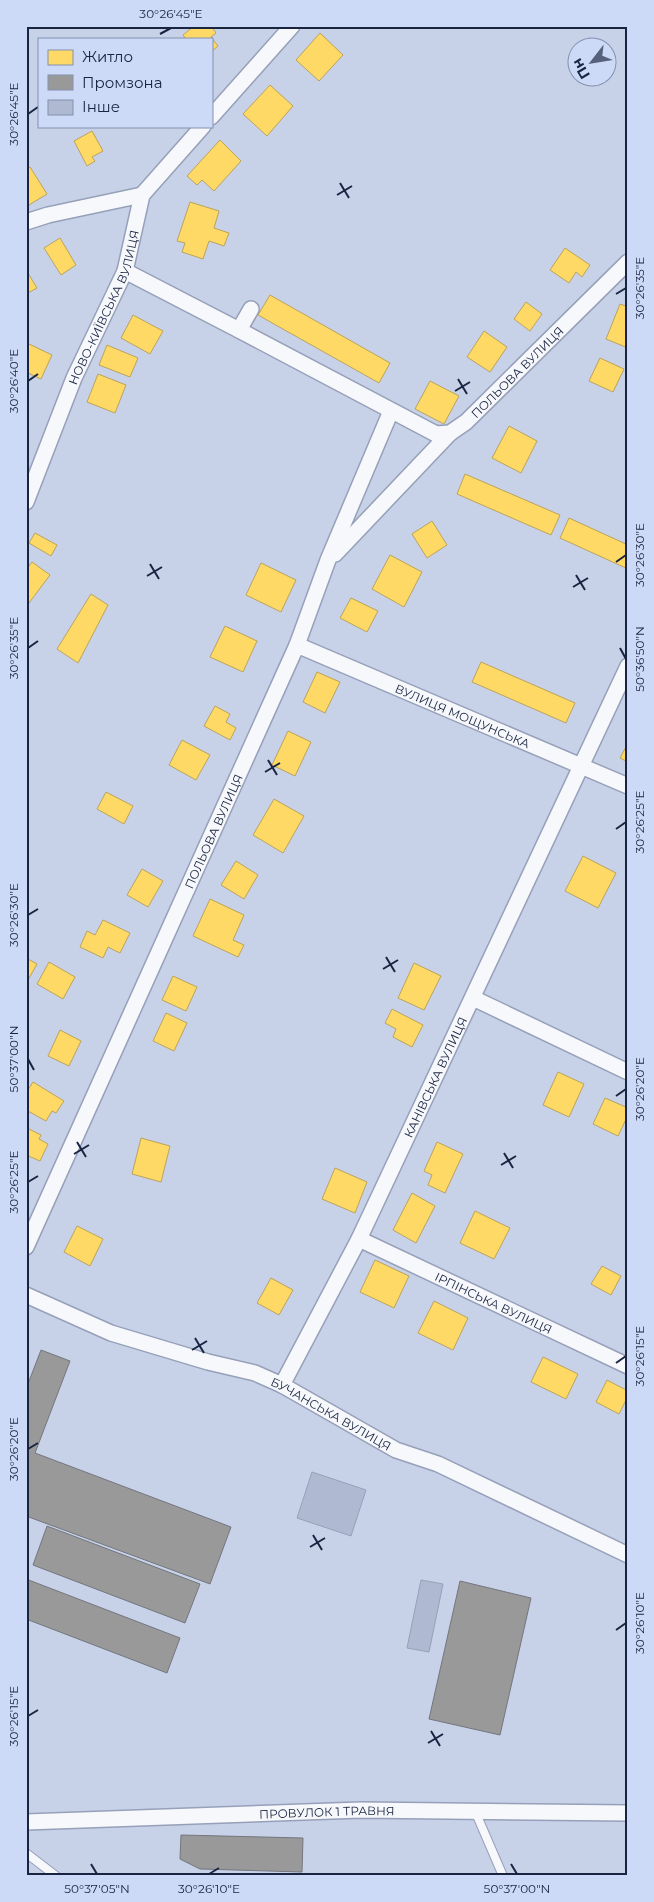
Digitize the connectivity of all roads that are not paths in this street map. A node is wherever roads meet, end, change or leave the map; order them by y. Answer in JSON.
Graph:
{"nodes":[{"id":1,"x":292,"y":26,"type":"edge"},
{"id":2,"x":212,"y":116,"type":"edge"},
{"id":3,"x":201,"y":128,"type":"edge"},
{"id":4,"x":142,"y":195,"type":"junction"},
{"id":5,"x":26,"y":222,"type":"edge"},
{"id":6,"x":628,"y":262,"type":"edge"},
{"id":7,"x":125,"y":271,"type":"junction"},
{"id":8,"x":251,"y":309,"type":"dead end"},
{"id":9,"x":239,"y":330,"type":"junction"},
{"id":10,"x":391,"y":411,"type":"junction"},
{"id":11,"x":450,"y":433,"type":"junction"},
{"id":12,"x":26,"y":502,"type":"edge"},
{"id":13,"x":328,"y":560,"type":"junction"},
{"id":14,"x":297,"y":645,"type":"junction"},
{"id":15,"x":628,"y":666,"type":"edge"},
{"id":16,"x":580,"y":764,"type":"junction"},
{"id":17,"x":628,"y":786,"type":"edge"},
{"id":18,"x":473,"y":998,"type":"junction"},
{"id":19,"x":628,"y":1072,"type":"edge"},
{"id":20,"x":360,"y":1239,"type":"junction"},
{"id":21,"x":26,"y":1247,"type":"edge"},
{"id":22,"x":26,"y":1295,"type":"edge"},
{"id":23,"x":628,"y":1366,"type":"edge"},
{"id":24,"x":282,"y":1385,"type":"junction"},
{"id":25,"x":628,"y":1555,"type":"edge"},
{"id":26,"x":475,"y":1811,"type":"junction"},
{"id":27,"x":628,"y":1813,"type":"edge"},
{"id":28,"x":26,"y":1822,"type":"edge"},
{"id":29,"x":26,"y":1853,"type":"edge"},
{"id":30,"x":56,"y":1876,"type":"edge"},
{"id":31,"x":503,"y":1876,"type":"edge"}],
"edges":[{"from":1,"to":2,"type":"street"},
{"from":3,"to":4,"type":"street","name":"НОВО-КИЇВСЬКА ВУЛИЦЯ"},
{"from":4,"to":5,"type":"street"},
{"from":4,"to":7,"type":"street","name":"НОВО-КИЇВСЬКА ВУЛИЦЯ"},
{"from":6,"to":11,"type":"street","name":"ПОЛЬОВА ВУЛИЦЯ"},
{"from":7,"to":9,"type":"street"},
{"from":7,"to":12,"type":"street","name":"НОВО-КИЇВСЬКА ВУЛИЦЯ"},
{"from":8,"to":9,"type":"street"},
{"from":9,"to":10,"type":"street"},
{"from":10,"to":11,"type":"street"},
{"from":10,"to":13,"type":"street","name":"ПОЛЬОВА ВУЛИЦЯ"},
{"from":11,"to":13,"type":"street","name":"ПОЛЬОВА ВУЛИЦЯ"},
{"from":13,"to":14,"type":"street","name":"ПОЛЬОВА ВУЛИЦЯ"},
{"from":14,"to":16,"type":"street","name":"ВУЛИЦЯ МОЩУНСЬКА"},
{"from":14,"to":21,"type":"street","name":"ПОЛЬОВА ВУЛИЦЯ"},
{"from":15,"to":16,"type":"street","name":"КАНІВСЬКА ВУЛИЦЯ"},
{"from":16,"to":17,"type":"street","name":"ВУЛИЦЯ МОЩУНСЬКА"},
{"from":16,"to":18,"type":"street","name":"КАНІВСЬКА ВУЛИЦЯ"},
{"from":18,"to":19,"type":"street"},
{"from":18,"to":20,"type":"street","name":"КАНІВСЬКА ВУЛИЦЯ"},
{"from":20,"to":23,"type":"street","name":"ІРПІНСЬКА ВУЛИЦЯ"},
{"from":20,"to":24,"type":"street","name":"КАНІВСЬКА ВУЛИЦЯ"},
{"from":22,"to":24,"type":"street","name":"БУЧАНСЬКА ВУЛИЦЯ"},
{"from":24,"to":25,"type":"street","name":"БУЧАНСЬКА ВУЛИЦЯ"},
{"from":26,"to":27,"type":"street","name":"ПРОВУЛОК 1 ТРАВНЯ"},
{"from":26,"to":28,"type":"street","name":"ПРОВУЛОК 1 ТРАВНЯ"},
{"from":26,"to":31,"type":"lane"},
{"from":29,"to":30,"type":"lane"}]}
